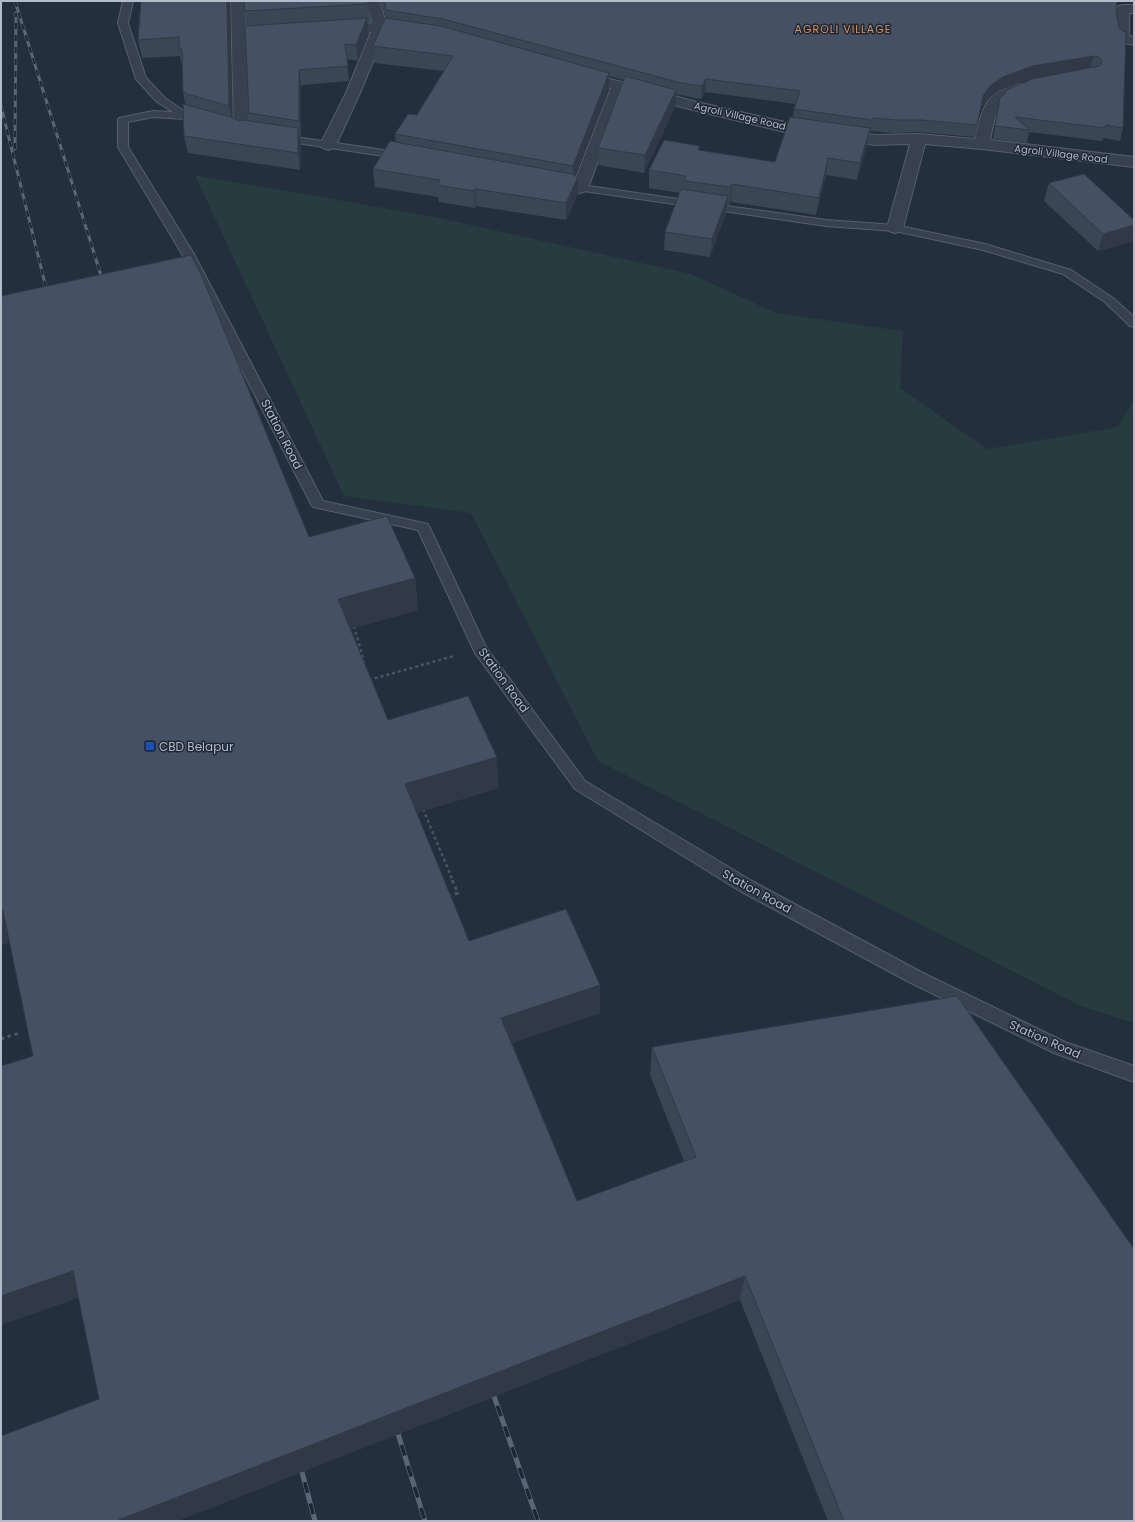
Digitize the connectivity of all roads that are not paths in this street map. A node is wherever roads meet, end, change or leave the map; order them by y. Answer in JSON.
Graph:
{"nodes":[{"id":1,"x":128,"y":1,"type":"edge"},
{"id":2,"x":238,"y":1,"type":"edge"},
{"id":3,"x":373,"y":1,"type":"edge"},
{"id":4,"x":1134,"y":9,"type":"edge"},
{"id":5,"x":380,"y":27,"type":"junction"},
{"id":6,"x":348,"y":29,"type":"edge"},
{"id":7,"x":285,"y":33,"type":"edge"},
{"id":8,"x":422,"y":34,"type":"edge"},
{"id":9,"x":238,"y":36,"type":"junction"},
{"id":10,"x":1134,"y":41,"type":"edge"},
{"id":11,"x":565,"y":71,"type":"edge"},
{"id":12,"x":1046,"y":83,"type":"edge"},
{"id":13,"x":619,"y":86,"type":"junction"},
{"id":14,"x":240,"y":131,"type":"edge"},
{"id":15,"x":273,"y":137,"type":"edge"},
{"id":16,"x":919,"y":139,"type":"junction"},
{"id":17,"x":982,"y":144,"type":"junction"},
{"id":18,"x":328,"y":145,"type":"junction"},
{"id":19,"x":415,"y":158,"type":"edge"},
{"id":20,"x":1134,"y":162,"type":"edge"},
{"id":21,"x":556,"y":184,"type":"edge"},
{"id":22,"x":580,"y":188,"type":"junction"},
{"id":23,"x":895,"y":228,"type":"junction"},
{"id":24,"x":1134,"y":323,"type":"edge"},
{"id":25,"x":1134,"y":1074,"type":"edge"}],
"edges":[{"from":1,"to":25,"type":"lane","name":"Station Road"},
{"from":2,"to":9,"type":"street"},
{"from":3,"to":5,"type":"street"},
{"from":4,"to":10,"type":"street"},
{"from":5,"to":6,"type":"street"},
{"from":5,"to":8,"type":"street"},
{"from":5,"to":18,"type":"street"},
{"from":7,"to":9,"type":"street"},
{"from":9,"to":14,"type":"street"},
{"from":11,"to":13,"type":"street","name":"Agroli Village Road"},
{"from":12,"to":17,"type":"street"},
{"from":13,"to":16,"type":"street","name":"Agroli Village Road"},
{"from":13,"to":22,"type":"street"},
{"from":15,"to":18,"type":"lane"},
{"from":16,"to":17,"type":"street","name":"Agroli Village Road"},
{"from":16,"to":23,"type":"street"},
{"from":17,"to":20,"type":"street","name":"Agroli Village Road"},
{"from":18,"to":19,"type":"lane"},
{"from":21,"to":22,"type":"lane"},
{"from":22,"to":23,"type":"lane"},
{"from":23,"to":24,"type":"lane"}]}
